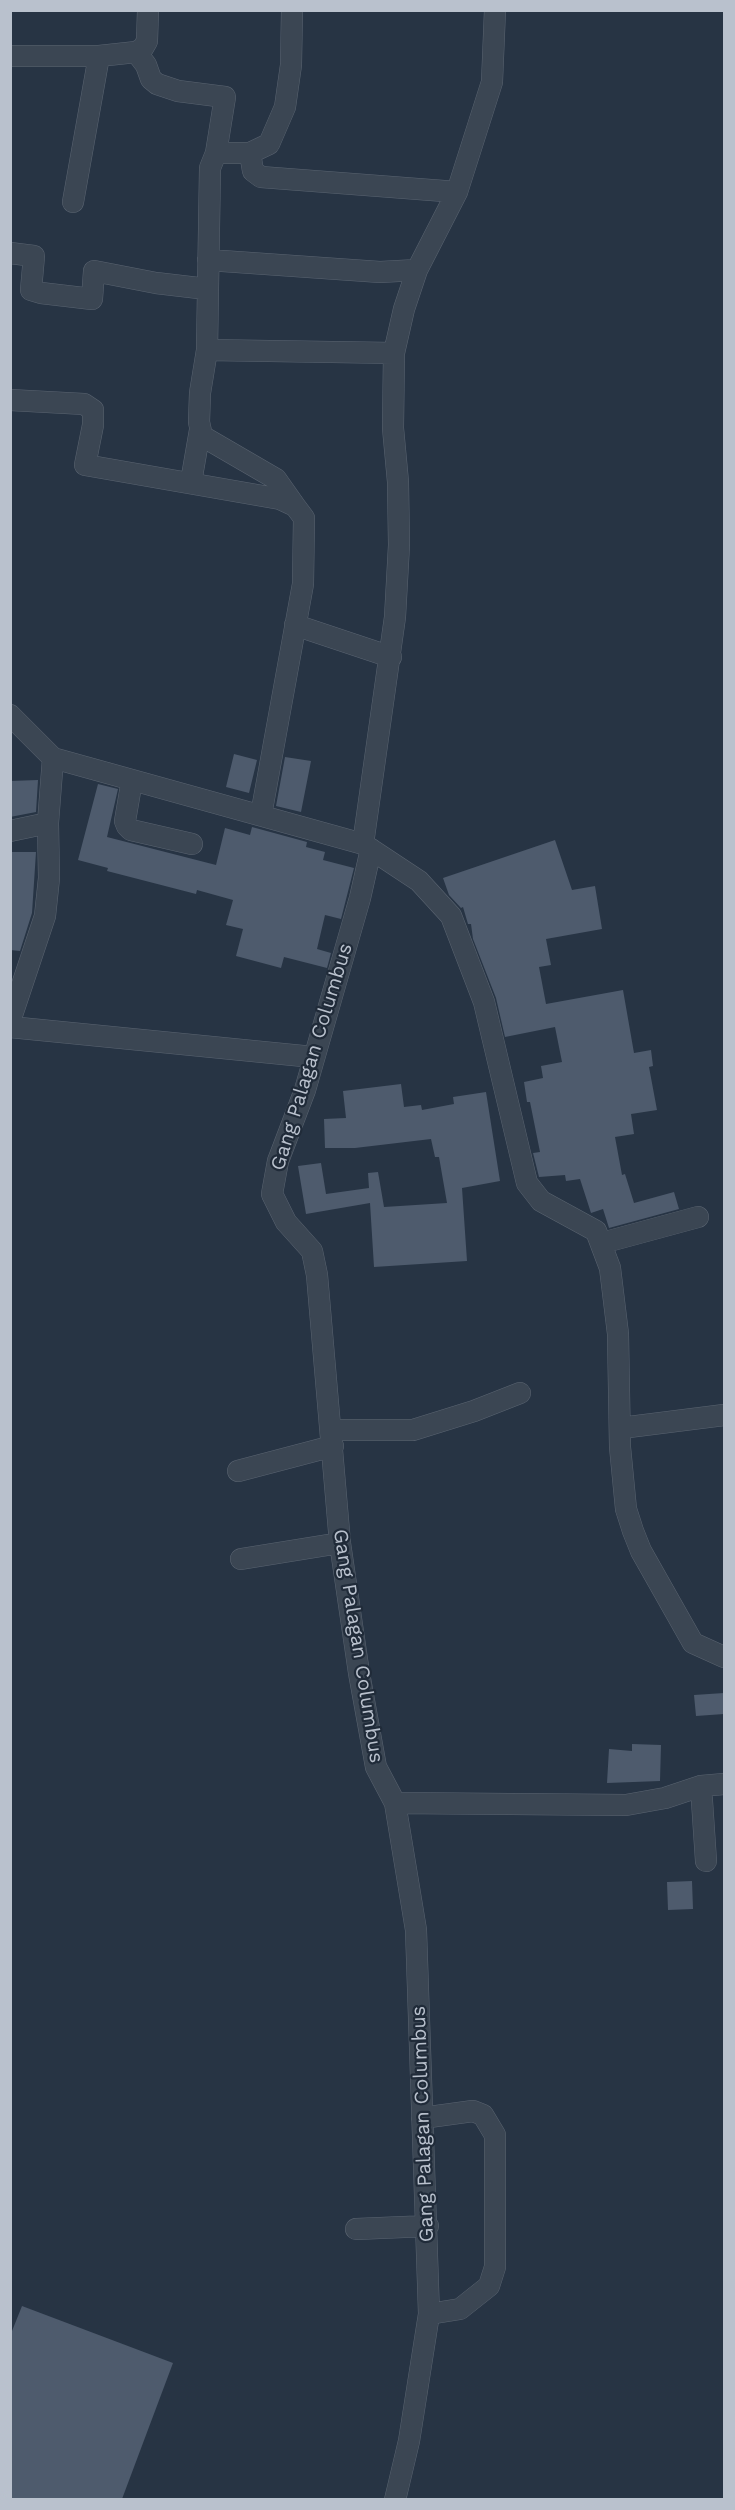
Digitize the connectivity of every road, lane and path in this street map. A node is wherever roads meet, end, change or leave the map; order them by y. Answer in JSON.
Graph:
{"nodes":[{"id":1,"x":148,"y":10,"type":"edge"},
{"id":2,"x":292,"y":10,"type":"edge"},
{"id":3,"x":495,"y":10,"type":"edge"},
{"id":4,"x":136,"y":52,"type":"junction"},
{"id":5,"x":10,"y":56,"type":"edge"},
{"id":6,"x":99,"y":56,"type":"junction"},
{"id":7,"x":216,"y":153,"type":"junction"},
{"id":8,"x":250,"y":153,"type":"junction"},
{"id":9,"x":457,"y":192,"type":"junction"},
{"id":10,"x":73,"y":201,"type":"dead end"},
{"id":11,"x":10,"y":253,"type":"edge"},
{"id":12,"x":208,"y":260,"type":"junction"},
{"id":13,"x":417,"y":270,"type":"junction"},
{"id":14,"x":207,"y":289,"type":"junction"},
{"id":15,"x":207,"y":350,"type":"junction"},
{"id":16,"x":394,"y":353,"type":"junction"},
{"id":17,"x":10,"y":400,"type":"edge"},
{"id":18,"x":200,"y":430,"type":"junction"},
{"id":19,"x":190,"y":482,"type":"junction"},
{"id":20,"x":295,"y":506,"type":"junction"},
{"id":21,"x":295,"y":625,"type":"junction"},
{"id":22,"x":391,"y":657,"type":"junction"},
{"id":23,"x":13,"y":720,"type":"edge"},
{"id":24,"x":53,"y":758,"type":"junction"},
{"id":25,"x":132,"y":780,"type":"junction"},
{"id":26,"x":261,"y":815,"type":"junction"},
{"id":27,"x":48,"y":823,"type":"junction"},
{"id":28,"x":10,"y":831,"type":"edge"},
{"id":29,"x":192,"y":844,"type":"dead end"},
{"id":30,"x":367,"y":846,"type":"junction"},
{"id":31,"x":15,"y":987,"type":"edge"},
{"id":32,"x":10,"y":1021,"type":"edge"},
{"id":33,"x":10,"y":1027,"type":"edge"},
{"id":34,"x":314,"y":1057,"type":"junction"},
{"id":35,"x":698,"y":1217,"type":"dead end"},
{"id":36,"x":602,"y":1243,"type":"junction"},
{"id":37,"x":520,"y":1393,"type":"dead end"},
{"id":38,"x":724,"y":1415,"type":"edge"},
{"id":39,"x":621,"y":1428,"type":"junction"},
{"id":40,"x":332,"y":1438,"type":"junction"},
{"id":41,"x":238,"y":1471,"type":"dead end"},
{"id":42,"x":340,"y":1543,"type":"junction"},
{"id":43,"x":241,"y":1559,"type":"dead end"},
{"id":44,"x":724,"y":1657,"type":"edge"},
{"id":45,"x":724,"y":1784,"type":"edge"},
{"id":46,"x":701,"y":1786,"type":"junction"},
{"id":47,"x":395,"y":1803,"type":"junction"},
{"id":48,"x":706,"y":1861,"type":"dead end"},
{"id":49,"x":422,"y":2118,"type":"junction"},
{"id":50,"x":428,"y":2226,"type":"junction"},
{"id":51,"x":356,"y":2229,"type":"dead end"},
{"id":52,"x":429,"y":2314,"type":"junction"},
{"id":53,"x":395,"y":2499,"type":"edge"}],
"edges":[{"from":1,"to":4,"type":"street"},
{"from":2,"to":8,"type":"street"},
{"from":3,"to":9,"type":"street","name":"Gang Palagan Columbus"},
{"from":4,"to":6,"type":"street"},
{"from":4,"to":7,"type":"street"},
{"from":5,"to":6,"type":"street"},
{"from":6,"to":10,"type":"street"},
{"from":7,"to":8,"type":"street"},
{"from":7,"to":12,"type":"street"},
{"from":8,"to":9,"type":"street"},
{"from":9,"to":13,"type":"street","name":"Gang Palagan Columbus"},
{"from":11,"to":14,"type":"street"},
{"from":12,"to":13,"type":"street"},
{"from":12,"to":14,"type":"street"},
{"from":13,"to":16,"type":"street","name":"Gang Palagan Columbus"},
{"from":14,"to":15,"type":"street"},
{"from":15,"to":16,"type":"street"},
{"from":15,"to":18,"type":"street"},
{"from":16,"to":22,"type":"street","name":"Gang Palagan Columbus"},
{"from":17,"to":19,"type":"street"},
{"from":18,"to":19,"type":"street"},
{"from":18,"to":20,"type":"street"},
{"from":19,"to":20,"type":"street"},
{"from":20,"to":21,"type":"street"},
{"from":21,"to":22,"type":"street"},
{"from":21,"to":26,"type":"street"},
{"from":22,"to":30,"type":"street","name":"Gang Palagan Columbus"},
{"from":23,"to":24,"type":"street"},
{"from":24,"to":25,"type":"street"},
{"from":24,"to":27,"type":"street"},
{"from":25,"to":26,"type":"street"},
{"from":25,"to":29,"type":"street"},
{"from":26,"to":30,"type":"street"},
{"from":27,"to":28,"type":"street"},
{"from":27,"to":31,"type":"street"},
{"from":30,"to":34,"type":"street","name":"Gang Palagan Columbus"},
{"from":30,"to":36,"type":"street"},
{"from":31,"to":32,"type":"street"},
{"from":33,"to":34,"type":"street"},
{"from":34,"to":40,"type":"street","name":"Gang Palagan Columbus"},
{"from":35,"to":36,"type":"street"},
{"from":36,"to":39,"type":"street"},
{"from":37,"to":40,"type":"street"},
{"from":38,"to":39,"type":"street"},
{"from":39,"to":44,"type":"street"},
{"from":40,"to":41,"type":"street"},
{"from":40,"to":42,"type":"street","name":"Gang Palagan Columbus"},
{"from":42,"to":43,"type":"street"},
{"from":42,"to":47,"type":"street","name":"Gang Palagan Columbus"},
{"from":45,"to":46,"type":"street"},
{"from":46,"to":47,"type":"street"},
{"from":46,"to":48,"type":"street"},
{"from":47,"to":49,"type":"street","name":"Gang Palagan Columbus"},
{"from":49,"to":50,"type":"street","name":"Gang Palagan Columbus"},
{"from":49,"to":52,"type":"street"},
{"from":50,"to":51,"type":"street"},
{"from":50,"to":52,"type":"street","name":"Gang Palagan Columbus"},
{"from":52,"to":53,"type":"street","name":"Gang Palagan Columbus"}]}
